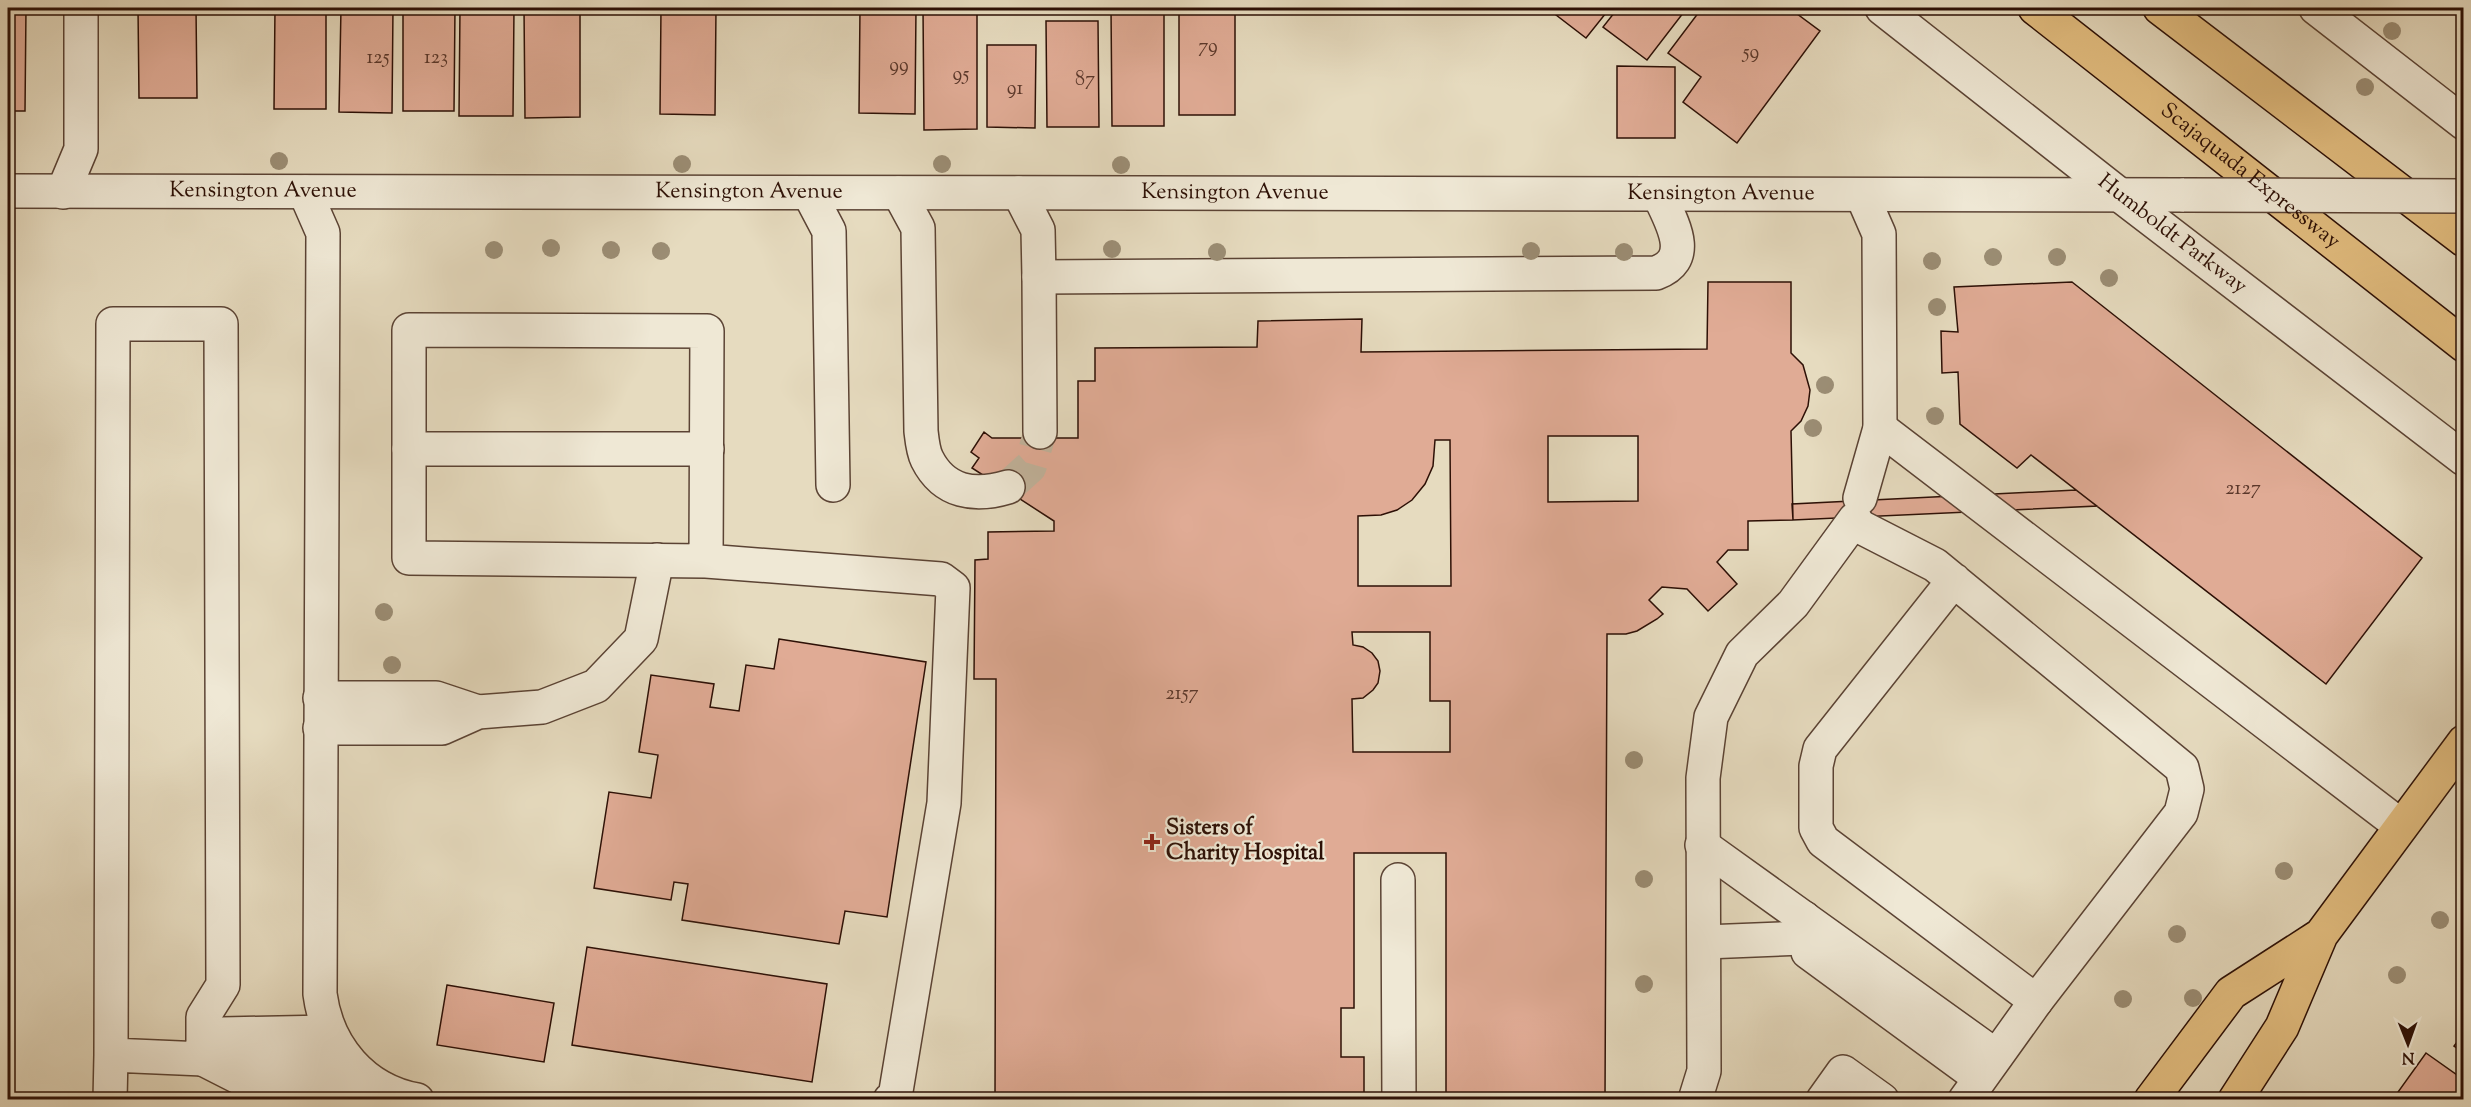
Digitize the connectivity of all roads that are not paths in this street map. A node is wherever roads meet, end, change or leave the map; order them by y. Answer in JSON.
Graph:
{"nodes":[{"id":1,"x":81,"y":8,"type":"edge"},
{"id":2,"x":1882,"y":8,"type":"edge"},
{"id":3,"x":2035,"y":8,"type":"edge"},
{"id":4,"x":2160,"y":8,"type":"edge"},
{"id":5,"x":2316,"y":8,"type":"edge"},
{"id":6,"x":2463,"y":123,"type":"edge"},
{"id":7,"x":8,"y":191,"type":"edge"},
{"id":8,"x":63,"y":192,"type":"junction"},
{"id":9,"x":305,"y":192,"type":"junction"},
{"id":10,"x":809,"y":193,"type":"junction"},
{"id":11,"x":899,"y":193,"type":"junction"},
{"id":12,"x":1019,"y":193,"type":"junction"},
{"id":13,"x":1659,"y":195,"type":"junction"},
{"id":14,"x":1862,"y":195,"type":"junction"},
{"id":15,"x":2463,"y":195,"type":"edge"},
{"id":16,"x":2121,"y":196,"type":"junction"},
{"id":17,"x":2463,"y":240,"type":"edge"},
{"id":18,"x":1039,"y":277,"type":"junction"},
{"id":19,"x":2463,"y":345,"type":"edge"},
{"id":20,"x":1880,"y":429,"type":"junction"},
{"id":21,"x":1040,"y":432,"type":"tunnel mouth"},
{"id":22,"x":409,"y":448,"type":"junction"},
{"id":23,"x":707,"y":449,"type":"junction"},
{"id":24,"x":2463,"y":459,"type":"edge"},
{"id":25,"x":833,"y":485,"type":"dead end"},
{"id":26,"x":1008,"y":487,"type":"tunnel mouth"},
{"id":27,"x":1856,"y":513,"type":"junction"},
{"id":28,"x":657,"y":560,"type":"junction"},
{"id":29,"x":706,"y":561,"type":"junction"},
{"id":30,"x":1954,"y":580,"type":"junction"},
{"id":31,"x":320,"y":713,"type":"junction"},
{"id":32,"x":2463,"y":742,"type":"edge"},
{"id":33,"x":2401,"y":826,"type":"junction"},
{"id":34,"x":1702,"y":845,"type":"junction"},
{"id":35,"x":1398,"y":880,"type":"dead end"},
{"id":36,"x":1813,"y":931,"type":"junction"},
{"id":37,"x":2321,"y":935,"type":"junction"},
{"id":38,"x":1705,"y":942,"type":"junction"},
{"id":39,"x":2036,"y":1001,"type":"junction"},
{"id":40,"x":329,"y":1032,"type":"junction"},
{"id":41,"x":111,"y":1055,"type":"junction"},
{"id":42,"x":203,"y":1059,"type":"junction"},
{"id":43,"x":347,"y":1060,"type":"junction"},
{"id":44,"x":1980,"y":1078,"type":"edge"},
{"id":45,"x":383,"y":1089,"type":"junction"},
{"id":46,"x":110,"y":1100,"type":"edge"},
{"id":47,"x":417,"y":1100,"type":"edge"},
{"id":48,"x":890,"y":1100,"type":"edge"},
{"id":49,"x":1399,"y":1100,"type":"edge"},
{"id":50,"x":1695,"y":1100,"type":"edge"},
{"id":51,"x":1823,"y":1100,"type":"edge"},
{"id":52,"x":1882,"y":1100,"type":"edge"},
{"id":53,"x":2151,"y":1100,"type":"edge"},
{"id":54,"x":2235,"y":1100,"type":"edge"}],
"edges":[{"from":1,"to":8,"type":"street"},
{"from":2,"to":16,"type":"street","name":"Humboldt Parkway"},
{"from":3,"to":19,"type":"main road","name":"Scajaquada Expressway"},
{"from":4,"to":17,"type":"main road"},
{"from":5,"to":6,"type":"street"},
{"from":7,"to":8,"type":"street","name":"Kensington Avenue"},
{"from":8,"to":9,"type":"street","name":"Kensington Avenue"},
{"from":9,"to":10,"type":"street","name":"Kensington Avenue"},
{"from":9,"to":31,"type":"street"},
{"from":10,"to":11,"type":"street","name":"Kensington Avenue"},
{"from":10,"to":25,"type":"street"},
{"from":11,"to":12,"type":"street","name":"Kensington Avenue"},
{"from":11,"to":26,"type":"street"},
{"from":12,"to":13,"type":"street","name":"Kensington Avenue"},
{"from":12,"to":18,"type":"street"},
{"from":13,"to":14,"type":"street","name":"Kensington Avenue"},
{"from":13,"to":18,"type":"street"},
{"from":14,"to":16,"type":"street","name":"Kensington Avenue"},
{"from":14,"to":20,"type":"street"},
{"from":15,"to":16,"type":"street","name":"Kensington Avenue","bridge":true},
{"from":16,"to":24,"type":"street","name":"Humboldt Parkway"},
{"from":18,"to":21,"type":"street"},
{"from":20,"to":27,"type":"street"},
{"from":20,"to":33,"type":"street"},
{"from":22,"to":23,"type":"street"},
{"from":22,"to":23,"type":"street"},
{"from":22,"to":28,"type":"street"},
{"from":23,"to":29,"type":"street"},
{"from":27,"to":30,"type":"street"},
{"from":27,"to":34,"type":"street"},
{"from":28,"to":29,"type":"street"},
{"from":28,"to":31,"type":"street"},
{"from":29,"to":48,"type":"street"},
{"from":30,"to":39,"type":"street"},
{"from":30,"to":39,"type":"street"},
{"from":31,"to":40,"type":"street"},
{"from":32,"to":33,"type":"main road"},
{"from":33,"to":37,"type":"main road"},
{"from":34,"to":36,"type":"street"},
{"from":34,"to":38,"type":"street"},
{"from":35,"to":49,"type":"street"},
{"from":36,"to":38,"type":"street"},
{"from":36,"to":44,"type":"street"},
{"from":37,"to":53,"type":"main road"},
{"from":37,"to":54,"type":"main road"},
{"from":38,"to":50,"type":"street"},
{"from":39,"to":44,"type":"street"},
{"from":40,"to":42,"type":"street"},
{"from":40,"to":43,"type":"street"},
{"from":41,"to":42,"type":"street"},
{"from":41,"to":42,"type":"street"},
{"from":41,"to":46,"type":"street"},
{"from":42,"to":43,"type":"street"},
{"from":42,"to":45,"type":"street"},
{"from":43,"to":45,"type":"street"},
{"from":45,"to":47,"type":"street"},
{"from":51,"to":52,"type":"street"}]}
